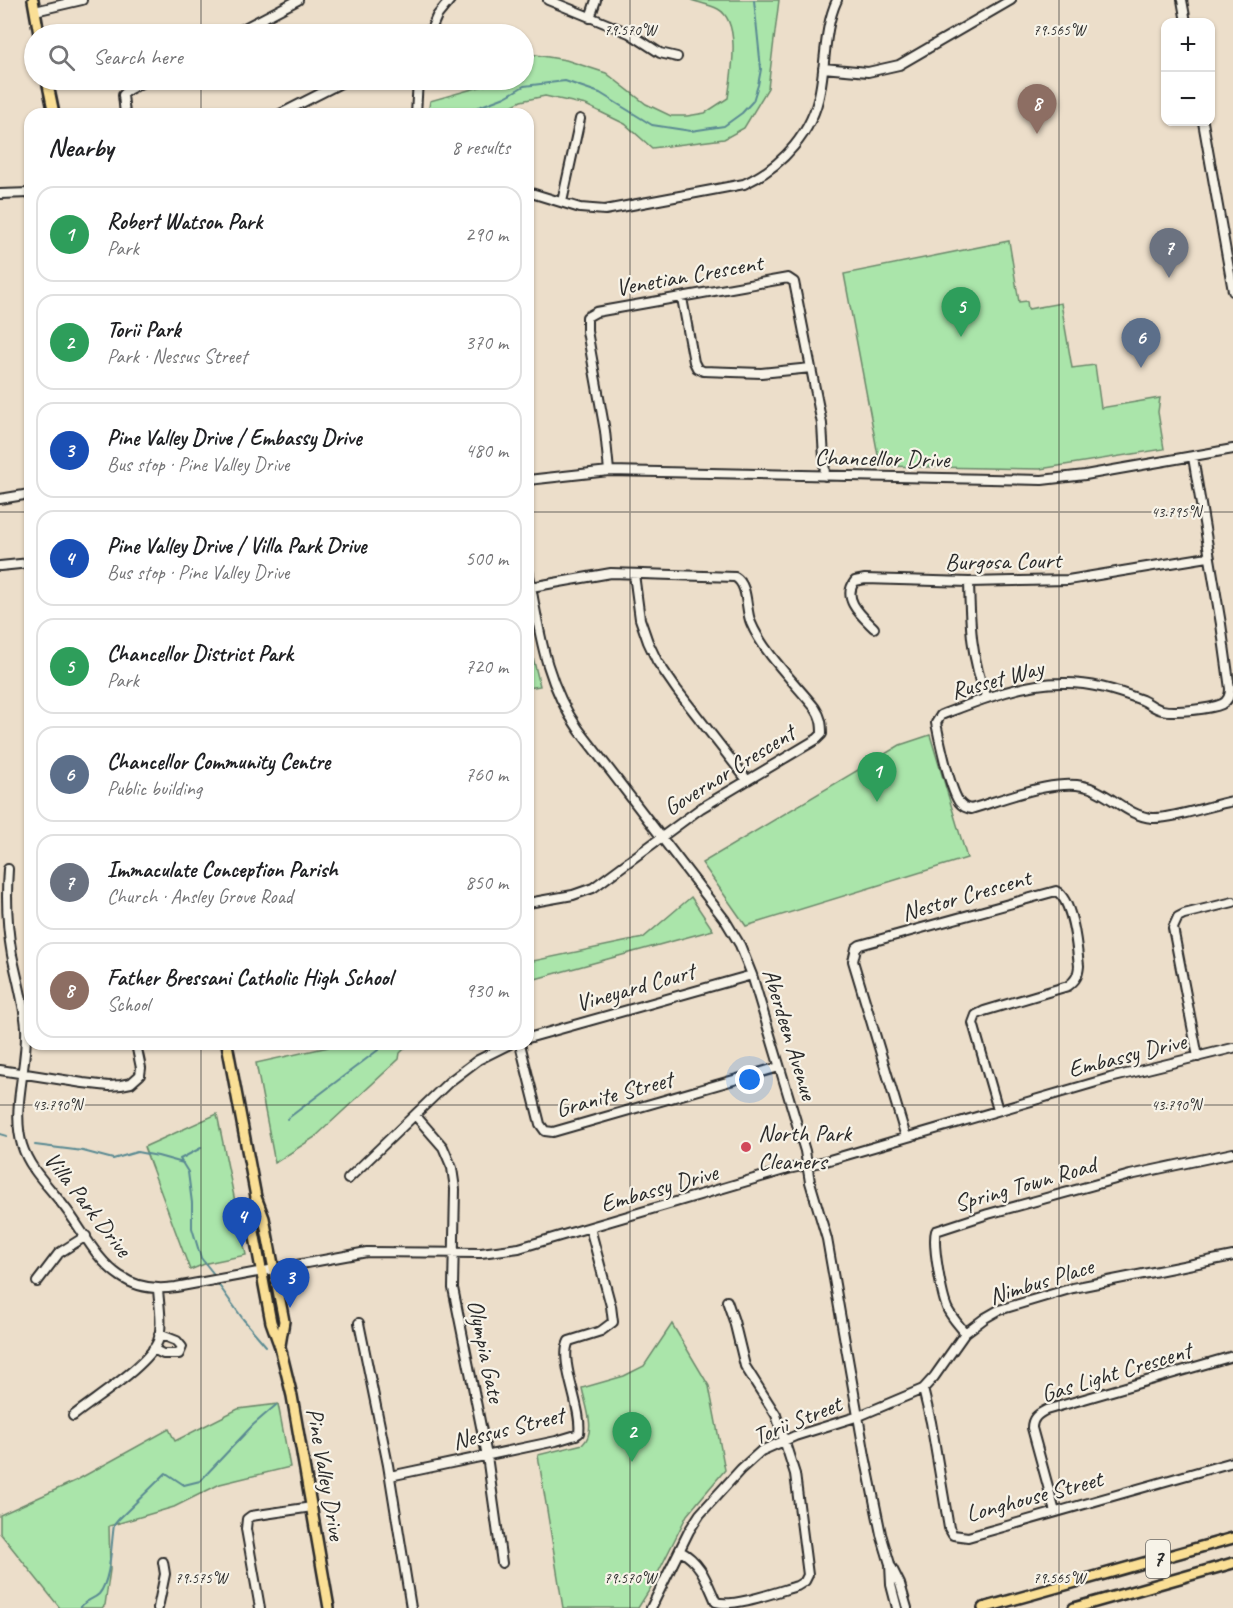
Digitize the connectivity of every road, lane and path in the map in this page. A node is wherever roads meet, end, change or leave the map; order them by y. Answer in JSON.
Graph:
{"nodes":[{"id":1,"x":33,"y":0,"type":"edge"},
{"id":2,"x":82,"y":0,"type":"edge"},
{"id":3,"x":298,"y":0,"type":"edge"},
{"id":4,"x":450,"y":0,"type":"edge"},
{"id":5,"x":548,"y":0,"type":"edge"},
{"id":6,"x":596,"y":0,"type":"edge"},
{"id":7,"x":837,"y":0,"type":"edge"},
{"id":8,"x":1011,"y":0,"type":"edge"},
{"id":9,"x":1182,"y":0,"type":"edge"},
{"id":10,"x":35,"y":11,"type":"junction"},
{"id":11,"x":590,"y":18,"type":"junction"},
{"id":12,"x":1185,"y":18,"type":"edge"},
{"id":13,"x":37,"y":24,"type":"edge"},
{"id":14,"x":252,"y":24,"type":"edge"},
{"id":15,"x":433,"y":24,"type":"edge"},
{"id":16,"x":677,"y":57,"type":"dead end"},
{"id":17,"x":823,"y":68,"type":"junction"},
{"id":18,"x":49,"y":90,"type":"edge"},
{"id":19,"x":128,"y":90,"type":"edge"},
{"id":20,"x":327,"y":90,"type":"edge"},
{"id":21,"x":417,"y":90,"type":"edge"},
{"id":22,"x":53,"y":108,"type":"edge"},
{"id":23,"x":124,"y":108,"type":"edge"},
{"id":24,"x":292,"y":108,"type":"edge"},
{"id":25,"x":416,"y":108,"type":"edge"},
{"id":26,"x":580,"y":119,"type":"dead end"},
{"id":27,"x":1204,"y":126,"type":"edge"},
{"id":28,"x":24,"y":193,"type":"edge"},
{"id":29,"x":0,"y":194,"type":"edge"},
{"id":30,"x":534,"y":194,"type":"edge"},
{"id":31,"x":562,"y":202,"type":"junction"},
{"id":32,"x":1233,"y":291,"type":"edge"},
{"id":33,"x":682,"y":298,"type":"junction"},
{"id":34,"x":811,"y":368,"type":"junction"},
{"id":35,"x":1233,"y":449,"type":"edge"},
{"id":36,"x":1193,"y":457,"type":"junction"},
{"id":37,"x":609,"y":471,"type":"junction"},
{"id":38,"x":825,"y":476,"type":"junction"},
{"id":39,"x":534,"y":479,"type":"edge"},
{"id":40,"x":24,"y":495,"type":"edge"},
{"id":41,"x":0,"y":499,"type":"edge"},
{"id":42,"x":1208,"y":557,"type":"junction"},
{"id":43,"x":24,"y":564,"type":"edge"},
{"id":44,"x":0,"y":566,"type":"edge"},
{"id":45,"x":634,"y":574,"type":"junction"},
{"id":46,"x":969,"y":582,"type":"junction"},
{"id":47,"x":534,"y":586,"type":"edge"},
{"id":48,"x":534,"y":602,"type":"edge"},
{"id":49,"x":874,"y":628,"type":"dead end"},
{"id":50,"x":987,"y":698,"type":"junction"},
{"id":51,"x":747,"y":780,"type":"junction"},
{"id":52,"x":1233,"y":801,"type":"edge"},
{"id":53,"x":661,"y":837,"type":"junction"},
{"id":54,"x":8,"y":869,"type":"dead end"},
{"id":55,"x":534,"y":902,"type":"edge"},
{"id":56,"x":1233,"y":902,"type":"edge"},
{"id":57,"x":752,"y":975,"type":"junction"},
{"id":58,"x":24,"y":1016,"type":"edge"},
{"id":59,"x":534,"y":1036,"type":"edge"},
{"id":60,"x":1233,"y":1048,"type":"edge"},
{"id":61,"x":24,"y":1050,"type":"edge"},
{"id":62,"x":137,"y":1050,"type":"edge"},
{"id":63,"x":228,"y":1050,"type":"edge"},
{"id":64,"x":499,"y":1050,"type":"edge"},
{"id":65,"x":522,"y":1050,"type":"edge"},
{"id":66,"x":1198,"y":1057,"type":"junction"},
{"id":67,"x":779,"y":1067,"type":"junction"},
{"id":68,"x":0,"y":1070,"type":"edge"},
{"id":69,"x":22,"y":1075,"type":"junction"},
{"id":70,"x":998,"y":1110,"type":"junction"},
{"id":71,"x":415,"y":1115,"type":"junction"},
{"id":72,"x":906,"y":1137,"type":"junction"},
{"id":73,"x":1233,"y":1154,"type":"edge"},
{"id":74,"x":807,"y":1165,"type":"junction"},
{"id":75,"x":348,"y":1179,"type":"dead end"},
{"id":76,"x":256,"y":1197,"type":"junction"},
{"id":77,"x":590,"y":1228,"type":"junction"},
{"id":78,"x":86,"y":1236,"type":"junction"},
{"id":79,"x":454,"y":1252,"type":"junction"},
{"id":80,"x":1233,"y":1256,"type":"edge"},
{"id":81,"x":274,"y":1268,"type":"junction"},
{"id":82,"x":261,"y":1270,"type":"junction"},
{"id":83,"x":37,"y":1282,"type":"dead end"},
{"id":84,"x":158,"y":1289,"type":"junction"},
{"id":85,"x":727,"y":1301,"type":"dead end"},
{"id":86,"x":359,"y":1323,"type":"dead end"},
{"id":87,"x":965,"y":1333,"type":"junction"},
{"id":88,"x":159,"y":1334,"type":"junction"},
{"id":89,"x":280,"y":1347,"type":"junction"},
{"id":90,"x":153,"y":1349,"type":"junction"},
{"id":91,"x":1233,"y":1356,"type":"edge"},
{"id":92,"x":923,"y":1389,"type":"junction"},
{"id":93,"x":73,"y":1416,"type":"dead end"},
{"id":94,"x":859,"y":1416,"type":"junction"},
{"id":95,"x":784,"y":1441,"type":"junction"},
{"id":96,"x":487,"y":1456,"type":"junction"},
{"id":97,"x":1233,"y":1462,"type":"edge"},
{"id":98,"x":390,"y":1476,"type":"junction"},
{"id":99,"x":312,"y":1506,"type":"junction"},
{"id":100,"x":1055,"y":1512,"type":"junction"},
{"id":101,"x":1233,"y":1538,"type":"edge"},
{"id":102,"x":680,"y":1551,"type":"junction"},
{"id":103,"x":163,"y":1562,"type":"dead end"},
{"id":104,"x":502,"y":1563,"type":"dead end"},
{"id":105,"x":1233,"y":1563,"type":"edge"},
{"id":106,"x":890,"y":1564,"type":"junction"},
{"id":107,"x":158,"y":1608,"type":"edge"},
{"id":108,"x":260,"y":1608,"type":"edge"},
{"id":109,"x":329,"y":1608,"type":"edge"},
{"id":110,"x":411,"y":1608,"type":"edge"},
{"id":111,"x":651,"y":1608,"type":"edge"},
{"id":112,"x":897,"y":1608,"type":"edge"},
{"id":113,"x":907,"y":1608,"type":"edge"},
{"id":114,"x":983,"y":1608,"type":"edge"},
{"id":115,"x":1074,"y":1608,"type":"edge"}],
"edges":[{"from":1,"to":10,"type":"main road"},
{"from":2,"to":10,"type":"street"},
{"from":3,"to":14,"type":"street"},
{"from":4,"to":15,"type":"street"},
{"from":5,"to":11,"type":"street"},
{"from":6,"to":11,"type":"street"},
{"from":7,"to":17,"type":"street"},
{"from":8,"to":17,"type":"street"},
{"from":9,"to":12,"type":"street"},
{"from":10,"to":13,"type":"main road"},
{"from":11,"to":16,"type":"street"},
{"from":17,"to":31,"type":"street"},
{"from":18,"to":22,"type":"main road"},
{"from":19,"to":23,"type":"street"},
{"from":20,"to":24,"type":"street"},
{"from":21,"to":25,"type":"street"},
{"from":26,"to":31,"type":"street"},
{"from":27,"to":32,"type":"street"},
{"from":28,"to":29,"type":"street"},
{"from":30,"to":31,"type":"street"},
{"from":33,"to":34,"type":"street"},
{"from":33,"to":34,"type":"street","name":"Venetian Crescent"},
{"from":33,"to":37,"type":"street","name":"Venetian Crescent"},
{"from":34,"to":38,"type":"street","name":"Venetian Crescent"},
{"from":35,"to":36,"type":"street","name":"Chancellor Drive"},
{"from":36,"to":38,"type":"street","name":"Chancellor Drive"},
{"from":36,"to":42,"type":"street","name":"Russet Way"},
{"from":37,"to":38,"type":"street","name":"Chancellor Drive"},
{"from":37,"to":39,"type":"street","name":"Chancellor Drive"},
{"from":40,"to":41,"type":"street"},
{"from":42,"to":46,"type":"street","name":"Burgosa Court"},
{"from":42,"to":50,"type":"street","name":"Russet Way"},
{"from":43,"to":44,"type":"street"},
{"from":45,"to":47,"type":"street","name":"Governor Crescent"},
{"from":45,"to":51,"type":"street"},
{"from":45,"to":51,"type":"street","name":"Governor Crescent"},
{"from":46,"to":49,"type":"street","name":"Burgosa Court"},
{"from":46,"to":50,"type":"street"},
{"from":48,"to":53,"type":"street","name":"Aberdeen Avenue"},
{"from":50,"to":52,"type":"street","name":"Russet Way"},
{"from":51,"to":53,"type":"street","name":"Governor Crescent"},
{"from":53,"to":55,"type":"street","name":"Governor Crescent"},
{"from":53,"to":57,"type":"street","name":"Aberdeen Avenue"},
{"from":54,"to":58,"type":"street","name":"Villa Park Drive"},
{"from":56,"to":66,"type":"street"},
{"from":57,"to":59,"type":"street","name":"Vineyard Court"},
{"from":57,"to":67,"type":"street","name":"Aberdeen Avenue"},
{"from":60,"to":66,"type":"street","name":"Embassy Drive"},
{"from":61,"to":69,"type":"street","name":"Villa Park Drive"},
{"from":62,"to":69,"type":"street"},
{"from":63,"to":76,"type":"main road","name":"Pine Valley Drive"},
{"from":64,"to":71,"type":"street"},
{"from":65,"to":67,"type":"street","name":"Granite Street"},
{"from":66,"to":70,"type":"street","name":"Embassy Drive"},
{"from":67,"to":74,"type":"street","name":"Aberdeen Avenue"},
{"from":68,"to":69,"type":"street"},
{"from":69,"to":78,"type":"street","name":"Villa Park Drive"},
{"from":70,"to":72,"type":"street","name":"Embassy Drive"},
{"from":70,"to":72,"type":"street","name":"Nestor Crescent"},
{"from":71,"to":75,"type":"street"},
{"from":71,"to":79,"type":"street","name":"Olympia Gate"},
{"from":72,"to":74,"type":"street","name":"Embassy Drive"},
{"from":73,"to":87,"type":"street","name":"Spring Town Road"},
{"from":74,"to":77,"type":"street","name":"Embassy Drive"},
{"from":74,"to":94,"type":"street","name":"Aberdeen Avenue"},
{"from":76,"to":81,"type":"main road","name":"Pine Valley Drive"},
{"from":76,"to":82,"type":"main road","name":"Pine Valley Drive"},
{"from":77,"to":79,"type":"street","name":"Embassy Drive"},
{"from":77,"to":96,"type":"street","name":"Nessus Street"},
{"from":78,"to":83,"type":"street"},
{"from":78,"to":84,"type":"street","name":"Villa Park Drive"},
{"from":79,"to":81,"type":"street","name":"Embassy Drive"},
{"from":79,"to":96,"type":"street","name":"Olympia Gate"},
{"from":80,"to":87,"type":"street","name":"Nimbus Place"},
{"from":81,"to":82,"type":"street","name":"Embassy Drive"},
{"from":81,"to":89,"type":"main road","name":"Pine Valley Drive"},
{"from":82,"to":84,"type":"street","name":"Villa Park Drive"},
{"from":82,"to":89,"type":"main road","name":"Pine Valley Drive"},
{"from":84,"to":88,"type":"street"},
{"from":85,"to":95,"type":"street"},
{"from":86,"to":98,"type":"street"},
{"from":87,"to":92,"type":"street","name":"Nimbus Place"},
{"from":88,"to":90,"type":"street"},
{"from":88,"to":90,"type":"street"},
{"from":89,"to":99,"type":"main road","name":"Pine Valley Drive"},
{"from":90,"to":93,"type":"street"},
{"from":91,"to":100,"type":"street","name":"Gas Light Crescent"},
{"from":92,"to":94,"type":"street","name":"Nimbus Place"},
{"from":92,"to":100,"type":"street","name":"Longhouse Street"},
{"from":94,"to":95,"type":"street","name":"Torii Street"},
{"from":94,"to":106,"type":"street","name":"Aberdeen Avenue"},
{"from":95,"to":102,"type":"street","name":"Torii Street"},
{"from":95,"to":102,"type":"street"},
{"from":96,"to":98,"type":"street","name":"Nessus Street"},
{"from":96,"to":104,"type":"street","name":"Olympia Gate"},
{"from":97,"to":100,"type":"street","name":"Longhouse Street"},
{"from":98,"to":110,"type":"street"},
{"from":99,"to":108,"type":"street"},
{"from":99,"to":109,"type":"main road","name":"Pine Valley Drive"},
{"from":101,"to":114,"type":"main road","number":"7"},
{"from":102,"to":111,"type":"street","name":"Torii Street"},
{"from":103,"to":107,"type":"street"},
{"from":105,"to":115,"type":"main road","number":"7"},
{"from":106,"to":112,"type":"street","name":"Aberdeen Avenue"},
{"from":106,"to":113,"type":"street","name":"Aberdeen Avenue"}]}
